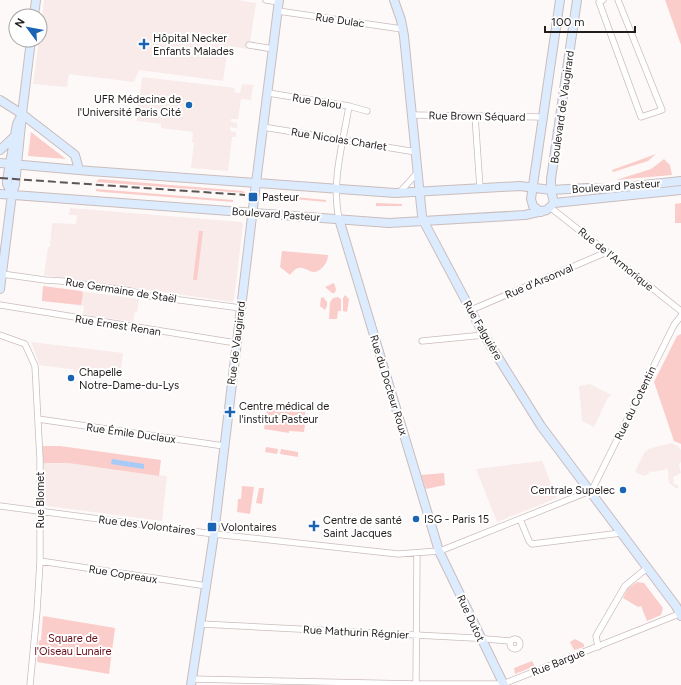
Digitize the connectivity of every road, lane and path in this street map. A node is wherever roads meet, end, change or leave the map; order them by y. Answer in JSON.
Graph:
{"nodes":[{"id":1,"x":266,"y":0,"type":"edge"},
{"id":2,"x":394,"y":0,"type":"edge"},
{"id":3,"x":560,"y":0,"type":"edge"},
{"id":4,"x":577,"y":0,"type":"edge"},
{"id":5,"x":603,"y":0,"type":"edge"},
{"id":6,"x":618,"y":0,"type":"edge"},
{"id":7,"x":279,"y":1,"type":"edge"},
{"id":8,"x":278,"y":11,"type":"junction"},
{"id":9,"x":402,"y":29,"type":"junction"},
{"id":10,"x":249,"y":45,"type":"dead end"},
{"id":11,"x":30,"y":48,"type":"edge"},
{"id":12,"x":273,"y":49,"type":"junction"},
{"id":13,"x":268,"y":93,"type":"junction"},
{"id":14,"x":0,"y":100,"type":"edge"},
{"id":15,"x":349,"y":106,"type":"junction"},
{"id":16,"x":367,"y":111,"type":"dead end"},
{"id":17,"x":22,"y":114,"type":"junction"},
{"id":18,"x":412,"y":115,"type":"junction"},
{"id":19,"x":475,"y":116,"type":"junction"},
{"id":20,"x":543,"y":116,"type":"junction"},
{"id":21,"x":263,"y":127,"type":"junction"},
{"id":22,"x":14,"y":137,"type":"junction"},
{"id":23,"x":343,"y":140,"type":"junction"},
{"id":24,"x":0,"y":150,"type":"edge"},
{"id":25,"x":416,"y":152,"type":"junction"},
{"id":26,"x":0,"y":163,"type":"edge"},
{"id":27,"x":14,"y":164,"type":"junction"},
{"id":28,"x":79,"y":170,"type":"junction"},
{"id":29,"x":418,"y":172,"type":"junction"},
{"id":30,"x":681,"y":181,"type":"edge"},
{"id":31,"x":256,"y":183,"type":"junction"},
{"id":32,"x":480,"y":188,"type":"junction"},
{"id":33,"x":532,"y":188,"type":"junction"},
{"id":34,"x":336,"y":189,"type":"junction"},
{"id":35,"x":551,"y":190,"type":"junction"},
{"id":36,"x":681,"y":190,"type":"edge"},
{"id":37,"x":420,"y":192,"type":"junction"},
{"id":38,"x":399,"y":193,"type":"junction"},
{"id":39,"x":0,"y":194,"type":"edge"},
{"id":40,"x":12,"y":194,"type":"junction"},
{"id":41,"x":552,"y":205,"type":"junction"},
{"id":42,"x":252,"y":212,"type":"junction"},
{"id":43,"x":540,"y":212,"type":"junction"},
{"id":44,"x":339,"y":219,"type":"junction"},
{"id":45,"x":424,"y":222,"type":"junction"},
{"id":46,"x":607,"y":252,"type":"junction"},
{"id":47,"x":2,"y":274,"type":"junction"},
{"id":48,"x":0,"y":289,"type":"edge"},
{"id":49,"x":0,"y":305,"type":"edge"},
{"id":50,"x":241,"y":308,"type":"junction"},
{"id":51,"x":471,"y":310,"type":"junction"},
{"id":52,"x":681,"y":311,"type":"edge"},
{"id":53,"x":681,"y":316,"type":"edge"},
{"id":54,"x":0,"y":335,"type":"edge"},
{"id":55,"x":484,"y":335,"type":"junction"},
{"id":56,"x":422,"y":342,"type":"dead end"},
{"id":57,"x":236,"y":343,"type":"junction"},
{"id":58,"x":38,"y":419,"type":"junction"},
{"id":59,"x":224,"y":446,"type":"junction"},
{"id":60,"x":590,"y":491,"type":"junction"},
{"id":61,"x":0,"y":506,"type":"edge"},
{"id":62,"x":40,"y":511,"type":"junction"},
{"id":63,"x":520,"y":519,"type":"junction"},
{"id":64,"x":214,"y":534,"type":"junction"},
{"id":65,"x":621,"y":534,"type":"junction"},
{"id":66,"x":439,"y":551,"type":"junction"},
{"id":67,"x":417,"y":553,"type":"junction"},
{"id":68,"x":40,"y":561,"type":"junction"},
{"id":69,"x":647,"y":568,"type":"junction"},
{"id":70,"x":206,"y":586,"type":"junction"},
{"id":71,"x":680,"y":615,"type":"edge"},
{"id":72,"x":201,"y":624,"type":"junction"},
{"id":73,"x":417,"y":635,"type":"junction"},
{"id":74,"x":480,"y":638,"type":"junction"},
{"id":75,"x":510,"y":641,"type":"dead end"},
{"id":76,"x":598,"y":647,"type":"junction"},
{"id":77,"x":192,"y":682,"type":"edge"},
{"id":78,"x":301,"y":683,"type":"edge"},
{"id":79,"x":357,"y":684,"type":"edge"},
{"id":80,"x":416,"y":684,"type":"edge"},
{"id":81,"x":503,"y":684,"type":"edge"},
{"id":82,"x":30,"y":685,"type":"edge"}],
"edges":[{"from":1,"to":7,"type":"street"},
{"from":2,"to":9,"type":"main road","name":"Rue Falguière"},
{"from":3,"to":20,"type":"main road","name":"Boulevard de Vaugirard"},
{"from":4,"to":35,"type":"main road","name":"Boulevard de Vaugirard"},
{"from":5,"to":6,"type":"street"},
{"from":7,"to":8,"type":"main road","name":"Rue de Vaugirard"},
{"from":8,"to":9,"type":"street","name":"Rue Dulac"},
{"from":8,"to":12,"type":"main road","name":"Rue de Vaugirard"},
{"from":9,"to":18,"type":"main road","name":"Rue Falguière"},
{"from":10,"to":12,"type":"street"},
{"from":11,"to":17,"type":"main road"},
{"from":12,"to":13,"type":"main road","name":"Rue de Vaugirard"},
{"from":13,"to":15,"type":"street","name":"Rue Dalou"},
{"from":13,"to":21,"type":"main road","name":"Rue de Vaugirard"},
{"from":14,"to":17,"type":"main road"},
{"from":15,"to":16,"type":"street","name":"Rue Dalou"},
{"from":15,"to":23,"type":"street"},
{"from":17,"to":22,"type":"main road"},
{"from":17,"to":27,"type":"main road"},
{"from":17,"to":28,"type":"main road"},
{"from":18,"to":19,"type":"street","name":"Rue Brown Séquard"},
{"from":18,"to":25,"type":"main road","name":"Rue Falguière"},
{"from":19,"to":20,"type":"street","name":"Rue Brown Séquard"},
{"from":19,"to":32,"type":"street"},
{"from":20,"to":33,"type":"main road","name":"Boulevard de Vaugirard"},
{"from":21,"to":23,"type":"street","name":"Rue Nicolas Charlet"},
{"from":21,"to":31,"type":"main road","name":"Rue de Vaugirard"},
{"from":22,"to":24,"type":"main road"},
{"from":22,"to":27,"type":"main road"},
{"from":23,"to":25,"type":"street","name":"Rue Nicolas Charlet"},
{"from":23,"to":34,"type":"street"},
{"from":25,"to":29,"type":"main road","name":"Rue Falguière"},
{"from":26,"to":27,"type":"main road","name":"Boulevard Pasteur"},
{"from":27,"to":28,"type":"main road","name":"Boulevard Pasteur"},
{"from":27,"to":40,"type":"main road"},
{"from":27,"to":40,"type":"main road"},
{"from":28,"to":31,"type":"main road","name":"Boulevard Pasteur"},
{"from":29,"to":37,"type":"main road","name":"Rue Falguière"},
{"from":29,"to":38,"type":"street"},
{"from":30,"to":35,"type":"main road","name":"Boulevard Pasteur"},
{"from":31,"to":34,"type":"main road","name":"Boulevard Pasteur"},
{"from":31,"to":42,"type":"main road","name":"Rue de Vaugirard"},
{"from":32,"to":33,"type":"main road","name":"Boulevard Pasteur"},
{"from":32,"to":37,"type":"main road","name":"Boulevard Pasteur"},
{"from":33,"to":35,"type":"main road","name":"Boulevard Pasteur"},
{"from":33,"to":43,"type":"main road"},
{"from":34,"to":38,"type":"main road","name":"Boulevard Pasteur"},
{"from":34,"to":44,"type":"street"},
{"from":35,"to":41,"type":"main road"},
{"from":36,"to":41,"type":"main road","name":"Boulevard Pasteur"},
{"from":37,"to":38,"type":"main road","name":"Boulevard Pasteur"},
{"from":37,"to":45,"type":"main road","name":"Rue Falguière"},
{"from":39,"to":40,"type":"main road","name":"Boulevard Pasteur"},
{"from":40,"to":42,"type":"main road","name":"Boulevard Pasteur"},
{"from":40,"to":47,"type":"main road"},
{"from":41,"to":43,"type":"main road","name":"Boulevard Pasteur"},
{"from":41,"to":46,"type":"street","name":"Rue de l'Armorique"},
{"from":42,"to":44,"type":"main road","name":"Boulevard Pasteur"},
{"from":42,"to":50,"type":"main road","name":"Rue de Vaugirard"},
{"from":43,"to":45,"type":"main road","name":"Boulevard Pasteur"},
{"from":44,"to":45,"type":"main road","name":"Boulevard Pasteur"},
{"from":44,"to":66,"type":"main road","name":"Rue du Docteur Roux"},
{"from":45,"to":51,"type":"main road","name":"Rue Falguière"},
{"from":46,"to":51,"type":"street","name":"Rue d'Arsonval"},
{"from":46,"to":52,"type":"street","name":"Rue de l'Armorique"},
{"from":47,"to":48,"type":"main road"},
{"from":47,"to":50,"type":"street","name":"Rue Germaine de Staël"},
{"from":49,"to":57,"type":"street","name":"Rue Ernest Renan"},
{"from":50,"to":57,"type":"main road","name":"Rue de Vaugirard"},
{"from":51,"to":55,"type":"main road","name":"Rue Falguière"},
{"from":53,"to":60,"type":"street","name":"Rue du Cotentin"},
{"from":54,"to":58,"type":"street","name":"Rue Blomet"},
{"from":55,"to":56,"type":"street"},
{"from":55,"to":60,"type":"main road","name":"Rue Falguière"},
{"from":57,"to":59,"type":"main road","name":"Rue de Vaugirard"},
{"from":58,"to":59,"type":"street","name":"Rue Émile Duclaux"},
{"from":58,"to":62,"type":"street","name":"Rue Blomet"},
{"from":59,"to":64,"type":"main road","name":"Rue de Vaugirard"},
{"from":60,"to":63,"type":"street","name":"Rue des Volontaires"},
{"from":60,"to":65,"type":"main road","name":"Rue Falguière"},
{"from":61,"to":62,"type":"street","name":"Rue des Volontaires"},
{"from":62,"to":64,"type":"street","name":"Rue des Volontaires"},
{"from":62,"to":68,"type":"street","name":"Rue Blomet"},
{"from":63,"to":65,"type":"street"},
{"from":63,"to":66,"type":"street","name":"Rue des Volontaires"},
{"from":64,"to":67,"type":"street","name":"Rue des Volontaires"},
{"from":64,"to":70,"type":"main road","name":"Rue de Vaugirard"},
{"from":65,"to":69,"type":"main road","name":"Rue Falguière"},
{"from":66,"to":67,"type":"street","name":"Rue des Volontaires"},
{"from":66,"to":74,"type":"main road","name":"Rue Dutot"},
{"from":67,"to":73,"type":"street"},
{"from":68,"to":70,"type":"street","name":"Rue Copreaux"},
{"from":68,"to":82,"type":"street","name":"Rue Blomet"},
{"from":69,"to":71,"type":"main road","name":"Rue Falguière"},
{"from":69,"to":76,"type":"street"},
{"from":70,"to":72,"type":"main road","name":"Rue de Vaugirard"},
{"from":71,"to":76,"type":"street","name":"Rue Bargue"},
{"from":72,"to":73,"type":"street","name":"Rue Mathurin Régnier"},
{"from":72,"to":77,"type":"main road","name":"Rue de Vaugirard"},
{"from":73,"to":74,"type":"street","name":"Rue Mathurin Régnier"},
{"from":73,"to":80,"type":"street"},
{"from":74,"to":75,"type":"street","name":"Rue Mathurin Régnier"},
{"from":74,"to":81,"type":"main road","name":"Rue Dutot"},
{"from":76,"to":81,"type":"street","name":"Rue Bargue"},
{"from":77,"to":78,"type":"street","name":"Rue Bargue"},
{"from":78,"to":79,"type":"street","name":"Rue Bargue"},
{"from":79,"to":80,"type":"street","name":"Rue Bargue"},
{"from":80,"to":81,"type":"street","name":"Rue Bargue"}]}
